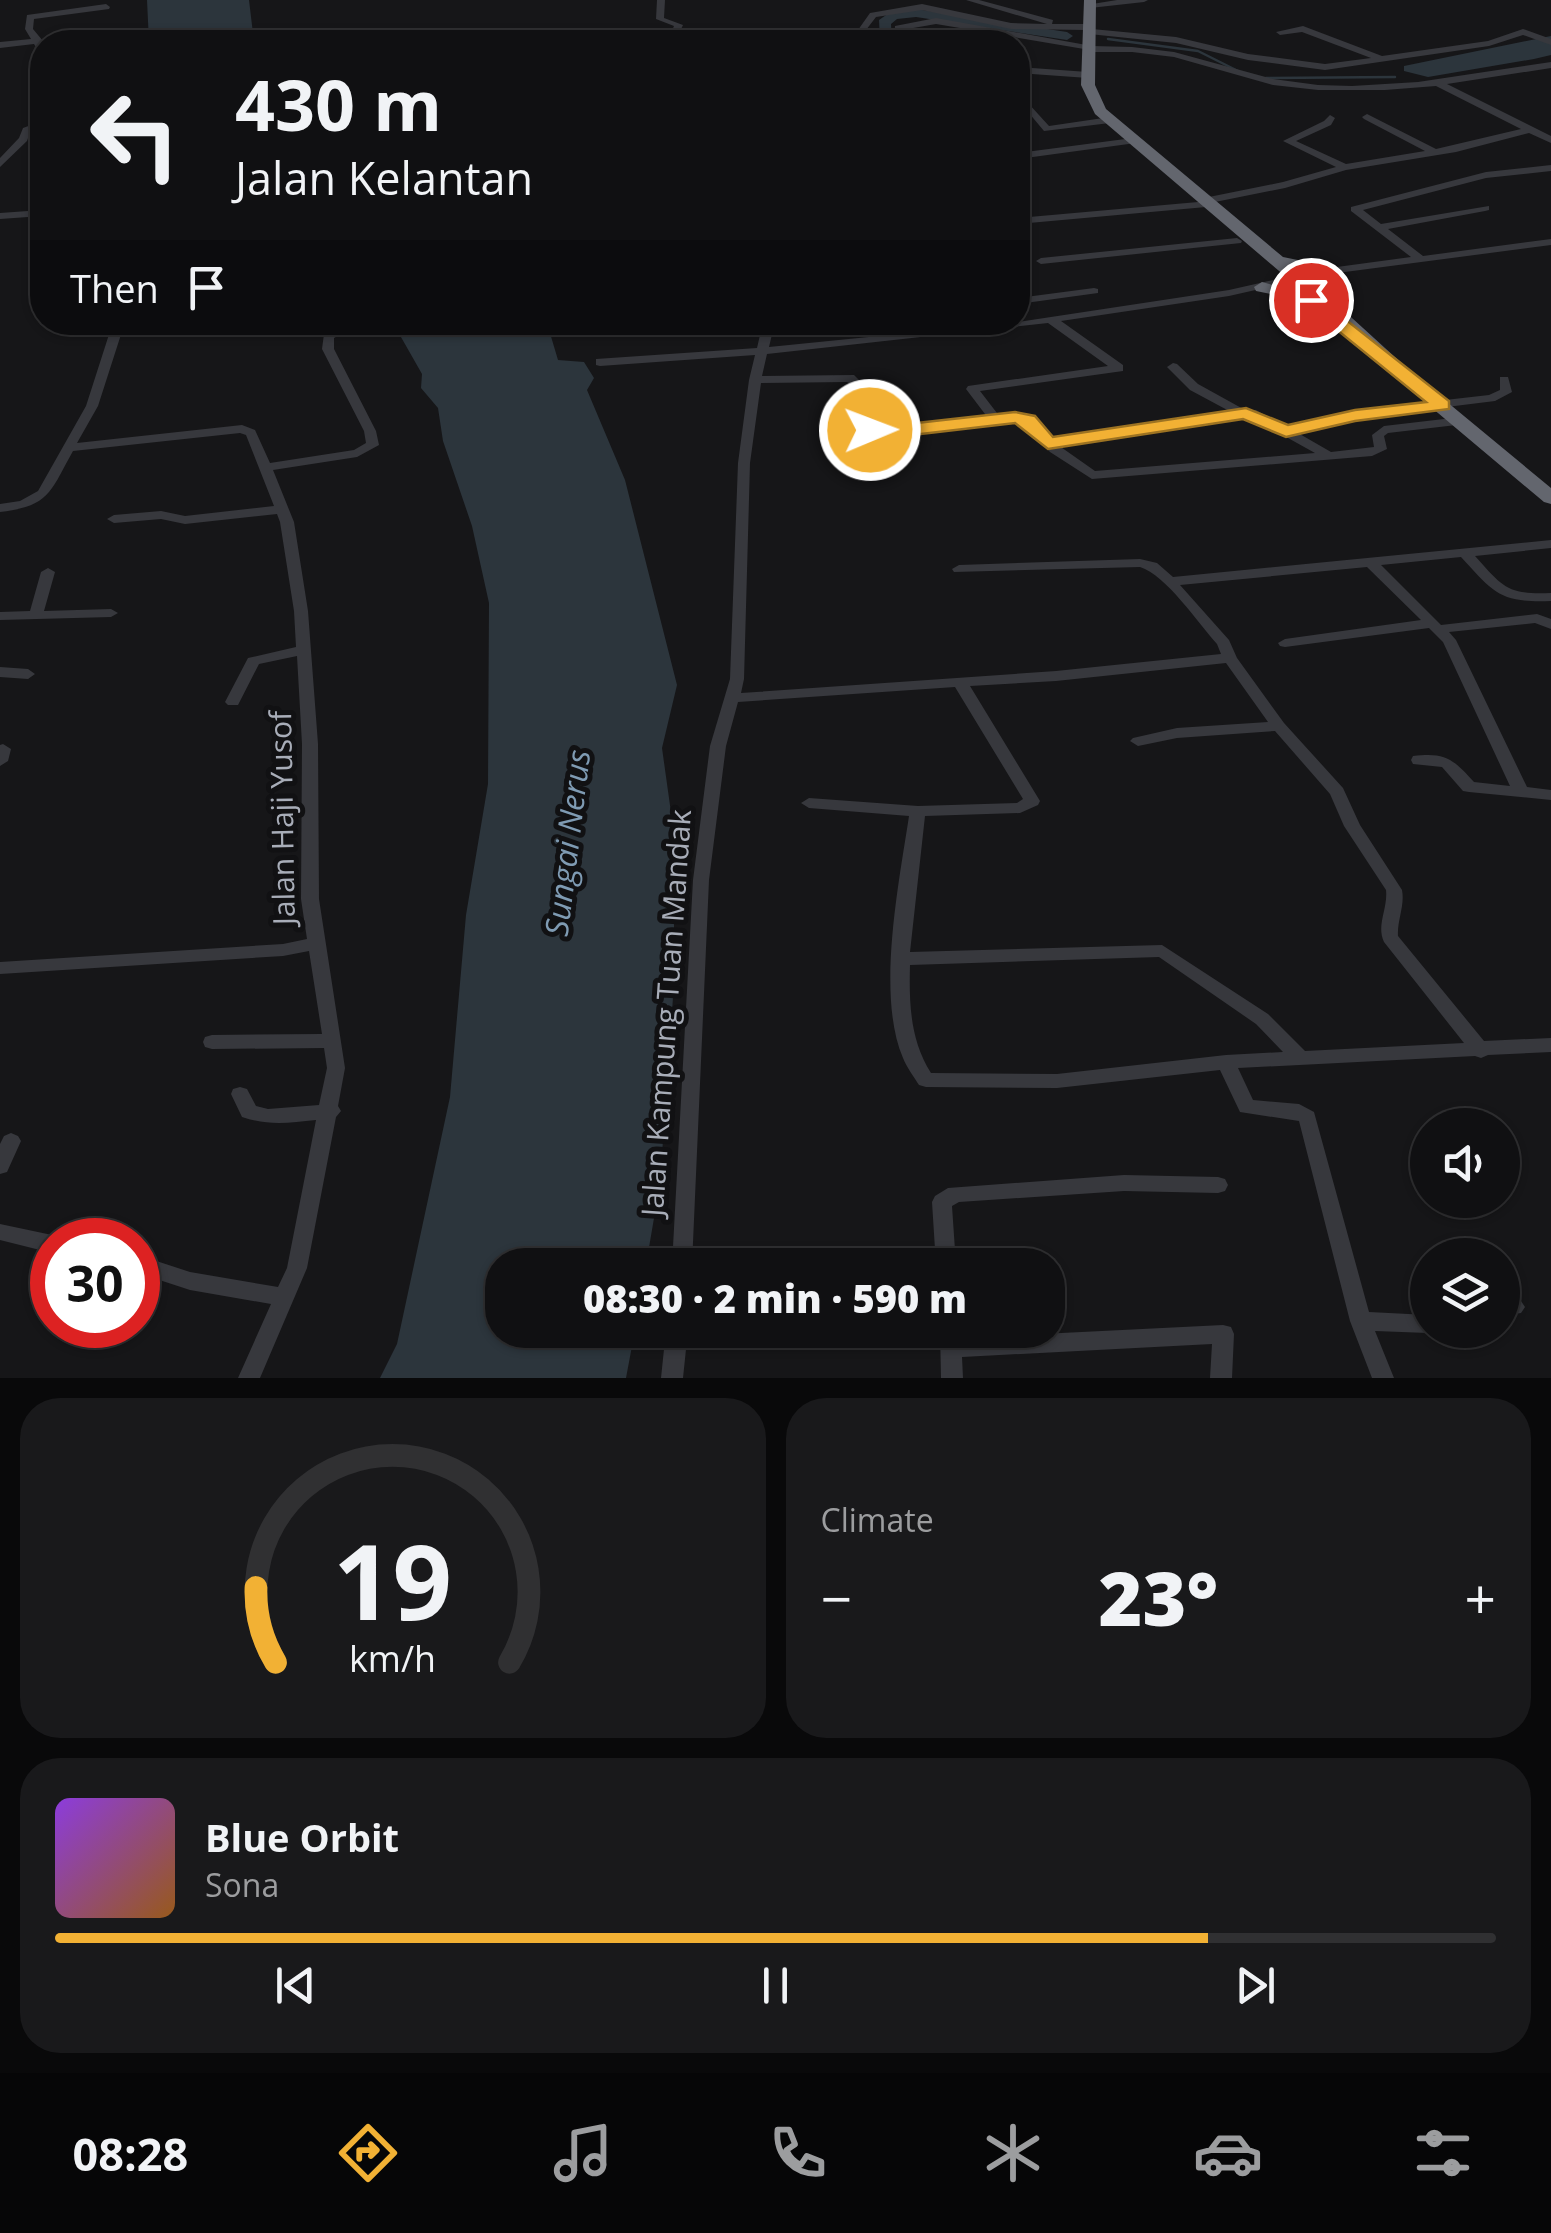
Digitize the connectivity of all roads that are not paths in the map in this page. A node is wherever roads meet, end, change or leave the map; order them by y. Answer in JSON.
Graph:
{"nodes":[{"id":1,"x":82,"y":0,"type":"edge"},
{"id":2,"x":661,"y":0,"type":"edge"},
{"id":3,"x":970,"y":0,"type":"edge"},
{"id":4,"x":1144,"y":0,"type":"edge"},
{"id":5,"x":1090,"y":3,"type":"edge"},
{"id":6,"x":106,"y":7,"type":"dead end"},
{"id":7,"x":71,"y":11,"type":"junction"},
{"id":8,"x":1073,"y":28,"type":"junction"},
{"id":9,"x":30,"y":30,"type":"edge"},
{"id":10,"x":677,"y":30,"type":"edge"},
{"id":11,"x":862,"y":30,"type":"edge"},
{"id":12,"x":898,"y":30,"type":"edge"},
{"id":13,"x":1014,"y":30,"type":"edge"},
{"id":14,"x":1030,"y":32,"type":"edge"},
{"id":15,"x":1280,"y":32,"type":"dead end"},
{"id":16,"x":1089,"y":38,"type":"junction"},
{"id":17,"x":1551,"y":42,"type":"edge"},
{"id":18,"x":0,"y":45,"type":"edge"},
{"id":19,"x":30,"y":46,"type":"edge"},
{"id":20,"x":1385,"y":60,"type":"junction"},
{"id":21,"x":1551,"y":65,"type":"edge"},
{"id":22,"x":1030,"y":71,"type":"edge"},
{"id":23,"x":1088,"y":75,"type":"junction"},
{"id":24,"x":1439,"y":84,"type":"junction"},
{"id":25,"x":1030,"y":109,"type":"edge"},
{"id":26,"x":1367,"y":116,"type":"dead end"},
{"id":27,"x":1330,"y":118,"type":"dead end"},
{"id":28,"x":1110,"y":120,"type":"junction"},
{"id":29,"x":30,"y":128,"type":"edge"},
{"id":30,"x":1528,"y":130,"type":"junction"},
{"id":31,"x":1551,"y":140,"type":"edge"},
{"id":32,"x":1133,"y":142,"type":"junction"},
{"id":33,"x":1437,"y":153,"type":"junction"},
{"id":34,"x":1030,"y":155,"type":"edge"},
{"id":35,"x":0,"y":164,"type":"edge"},
{"id":36,"x":1345,"y":167,"type":"junction"},
{"id":37,"x":1551,"y":168,"type":"edge"},
{"id":38,"x":1207,"y":204,"type":"junction"},
{"id":39,"x":1485,"y":208,"type":"dead end"},
{"id":40,"x":30,"y":214,"type":"edge"},
{"id":41,"x":0,"y":216,"type":"edge"},
{"id":42,"x":1030,"y":220,"type":"edge"},
{"id":43,"x":1380,"y":227,"type":"junction"},
{"id":44,"x":1237,"y":241,"type":"junction"},
{"id":45,"x":1551,"y":242,"type":"edge"},
{"id":46,"x":1262,"y":247,"type":"junction"},
{"id":47,"x":1422,"y":260,"type":"junction"},
{"id":48,"x":1042,"y":261,"type":"dead end"},
{"id":49,"x":1335,"y":272,"type":"junction"},
{"id":50,"x":1288,"y":277,"type":"junction"},
{"id":51,"x":1260,"y":286,"type":"junction"},
{"id":52,"x":1094,"y":290,"type":"dead end"},
{"id":53,"x":1030,"y":298,"type":"edge"},
{"id":54,"x":1311,"y":300,"type":"junction"},
{"id":55,"x":1334,"y":310,"type":"junction"},
{"id":56,"x":1051,"y":320,"type":"junction"},
{"id":57,"x":1030,"y":322,"type":"edge"},
{"id":58,"x":116,"y":335,"type":"edge"},
{"id":59,"x":330,"y":335,"type":"edge"},
{"id":60,"x":767,"y":335,"type":"edge"},
{"id":61,"x":889,"y":335,"type":"edge"},
{"id":62,"x":765,"y":351,"type":"junction"},
{"id":63,"x":600,"y":362,"type":"dead end"},
{"id":64,"x":1173,"y":367,"type":"dead end"},
{"id":65,"x":1410,"y":378,"type":"junction"},
{"id":66,"x":755,"y":380,"type":"junction"},
{"id":67,"x":1504,"y":380,"type":"dead end"},
{"id":68,"x":1442,"y":405,"type":"junction"},
{"id":69,"x":1242,"y":414,"type":"junction"},
{"id":70,"x":995,"y":419,"type":"junction"},
{"id":71,"x":1462,"y":421,"type":"junction"},
{"id":72,"x":1286,"y":432,"type":"junction"},
{"id":73,"x":1048,"y":443,"type":"junction"},
{"id":74,"x":68,"y":448,"type":"junction"},
{"id":75,"x":1330,"y":456,"type":"junction"},
{"id":76,"x":264,"y":468,"type":"junction"},
{"id":77,"x":1548,"y":492,"type":"edge"},
{"id":78,"x":0,"y":508,"type":"edge"},
{"id":79,"x":282,"y":509,"type":"junction"},
{"id":80,"x":114,"y":519,"type":"dead end"},
{"id":81,"x":1551,"y":544,"type":"edge"},
{"id":82,"x":1464,"y":552,"type":"junction"},
{"id":83,"x":1369,"y":561,"type":"junction"},
{"id":84,"x":960,"y":570,"type":"dead end"},
{"id":85,"x":48,"y":572,"type":"dead end"},
{"id":86,"x":1170,"y":582,"type":"junction"},
{"id":87,"x":1551,"y":597,"type":"edge"},
{"id":88,"x":111,"y":613,"type":"dead end"},
{"id":89,"x":36,"y":615,"type":"junction"},
{"id":90,"x":0,"y":616,"type":"edge"},
{"id":91,"x":1551,"y":625,"type":"edge"},
{"id":92,"x":1437,"y":626,"type":"junction"},
{"id":93,"x":1285,"y":643,"type":"dead end"},
{"id":94,"x":303,"y":650,"type":"junction"},
{"id":95,"x":1230,"y":658,"type":"junction"},
{"id":96,"x":0,"y":672,"type":"edge"},
{"id":97,"x":28,"y":674,"type":"dead end"},
{"id":98,"x":960,"y":683,"type":"junction"},
{"id":99,"x":734,"y":698,"type":"junction"},
{"id":100,"x":233,"y":702,"type":"dead end"},
{"id":101,"x":1279,"y":726,"type":"junction"},
{"id":102,"x":1138,"y":741,"type":"dead end"},
{"id":103,"x":1418,"y":760,"type":"dead end"},
{"id":104,"x":1522,"y":792,"type":"junction"},
{"id":105,"x":1551,"y":795,"type":"edge"},
{"id":106,"x":809,"y":802,"type":"dead end"},
{"id":107,"x":918,"y":811,"type":"junction"},
{"id":108,"x":314,"y":944,"type":"junction"},
{"id":109,"x":901,"y":960,"type":"junction"},
{"id":110,"x":0,"y":968,"type":"edge"},
{"id":111,"x":333,"y":1040,"type":"junction"},
{"id":112,"x":212,"y":1042,"type":"dead end"},
{"id":113,"x":1551,"y":1045,"type":"edge"},
{"id":114,"x":1481,"y":1052,"type":"junction"},
{"id":115,"x":1300,"y":1057,"type":"junction"},
{"id":116,"x":1226,"y":1062,"type":"junction"},
{"id":117,"x":240,"y":1094,"type":"dead end"},
{"id":118,"x":330,"y":1111,"type":"junction"},
{"id":119,"x":11,"y":1141,"type":"dead end"},
{"id":120,"x":0,"y":1166,"type":"edge"},
{"id":121,"x":1218,"y":1186,"type":"dead end"},
{"id":122,"x":0,"y":1232,"type":"edge"},
{"id":123,"x":30,"y":1239,"type":"edge"},
{"id":124,"x":683,"y":1248,"type":"edge"},
{"id":125,"x":945,"y":1248,"type":"edge"},
{"id":126,"x":160,"y":1272,"type":"edge"},
{"id":127,"x":285,"y":1298,"type":"junction"},
{"id":128,"x":1361,"y":1322,"type":"junction"},
{"id":129,"x":1410,"y":1323,"type":"edge"},
{"id":130,"x":1065,"y":1337,"type":"edge"},
{"id":131,"x":675,"y":1348,"type":"edge"},
{"id":132,"x":952,"y":1348,"type":"edge"},
{"id":133,"x":249,"y":1378,"type":"edge"},
{"id":134,"x":672,"y":1378,"type":"edge"},
{"id":135,"x":952,"y":1378,"type":"edge"},
{"id":136,"x":1221,"y":1378,"type":"edge"},
{"id":137,"x":1383,"y":1378,"type":"edge"}],
"edges":[{"from":1,"to":7,"type":"street"},
{"from":2,"to":10,"type":"street"},
{"from":3,"to":8,"type":"street"},
{"from":4,"to":5,"type":"street"},
{"from":5,"to":16,"type":"highway"},
{"from":6,"to":7,"type":"street"},
{"from":7,"to":9,"type":"street"},
{"from":8,"to":11,"type":"street"},
{"from":8,"to":16,"type":"street"},
{"from":12,"to":13,"type":"street"},
{"from":14,"to":16,"type":"street"},
{"from":15,"to":20,"type":"street"},
{"from":16,"to":20,"type":"street"},
{"from":16,"to":23,"type":"highway"},
{"from":16,"to":24,"type":"street"},
{"from":17,"to":20,"type":"street"},
{"from":18,"to":19,"type":"street"},
{"from":21,"to":24,"type":"street"},
{"from":22,"to":23,"type":"street"},
{"from":23,"to":28,"type":"highway"},
{"from":24,"to":30,"type":"street"},
{"from":25,"to":28,"type":"street"},
{"from":26,"to":33,"type":"street"},
{"from":27,"to":36,"type":"street"},
{"from":28,"to":32,"type":"highway"},
{"from":29,"to":35,"type":"street"},
{"from":30,"to":31,"type":"street"},
{"from":30,"to":33,"type":"street"},
{"from":32,"to":34,"type":"street"},
{"from":32,"to":38,"type":"highway"},
{"from":33,"to":36,"type":"street"},
{"from":36,"to":38,"type":"street"},
{"from":37,"to":43,"type":"street"},
{"from":38,"to":42,"type":"street"},
{"from":38,"to":44,"type":"highway"},
{"from":38,"to":46,"type":"highway"},
{"from":39,"to":43,"type":"street"},
{"from":40,"to":41,"type":"street"},
{"from":43,"to":47,"type":"street"},
{"from":44,"to":48,"type":"street"},
{"from":44,"to":50,"type":"highway"},
{"from":45,"to":47,"type":"street"},
{"from":46,"to":49,"type":"highway"},
{"from":46,"to":50,"type":"highway"},
{"from":47,"to":49,"type":"street"},
{"from":49,"to":50,"type":"street"},
{"from":49,"to":55,"type":"highway"},
{"from":50,"to":51,"type":"highway"},
{"from":50,"to":54,"type":"highway"},
{"from":50,"to":55,"type":"highway"},
{"from":51,"to":54,"type":"highway"},
{"from":51,"to":56,"type":"street"},
{"from":52,"to":53,"type":"street"},
{"from":54,"to":65,"type":"highway"},
{"from":55,"to":65,"type":"highway"},
{"from":56,"to":57,"type":"street"},
{"from":56,"to":70,"type":"street"},
{"from":58,"to":74,"type":"street"},
{"from":59,"to":76,"type":"street"},
{"from":60,"to":62,"type":"street","name":"Jalan Kampung Tuan Mandak"},
{"from":61,"to":62,"type":"street"},
{"from":62,"to":63,"type":"street"},
{"from":62,"to":66,"type":"street","name":"Jalan Kampung Tuan Mandak"},
{"from":64,"to":69,"type":"street"},
{"from":65,"to":68,"type":"highway"},
{"from":66,"to":70,"type":"street"},
{"from":66,"to":99,"type":"street","name":"Jalan Kampung Tuan Mandak"},
{"from":67,"to":68,"type":"street"},
{"from":68,"to":71,"type":"highway"},
{"from":68,"to":72,"type":"street"},
{"from":69,"to":72,"type":"street"},
{"from":69,"to":73,"type":"street"},
{"from":70,"to":73,"type":"street"},
{"from":71,"to":75,"type":"street"},
{"from":71,"to":77,"type":"highway"},
{"from":72,"to":75,"type":"street"},
{"from":73,"to":75,"type":"street"},
{"from":74,"to":76,"type":"street","name":"Jalan Haji Yusof"},
{"from":74,"to":78,"type":"street"},
{"from":76,"to":79,"type":"street","name":"Jalan Haji Yusof"},
{"from":79,"to":80,"type":"street"},
{"from":79,"to":94,"type":"street","name":"Jalan Haji Yusof"},
{"from":81,"to":82,"type":"street"},
{"from":82,"to":83,"type":"street"},
{"from":82,"to":87,"type":"street"},
{"from":83,"to":86,"type":"street"},
{"from":83,"to":92,"type":"street"},
{"from":84,"to":86,"type":"street"},
{"from":85,"to":89,"type":"street"},
{"from":86,"to":95,"type":"street"},
{"from":88,"to":89,"type":"street"},
{"from":89,"to":90,"type":"street"},
{"from":91,"to":92,"type":"street"},
{"from":92,"to":93,"type":"street"},
{"from":92,"to":104,"type":"street"},
{"from":94,"to":100,"type":"street"},
{"from":94,"to":108,"type":"street","name":"Jalan Haji Yusof"},
{"from":95,"to":98,"type":"street"},
{"from":95,"to":101,"type":"street"},
{"from":96,"to":97,"type":"street"},
{"from":98,"to":99,"type":"street"},
{"from":98,"to":107,"type":"street"},
{"from":99,"to":124,"type":"street","name":"Jalan Kampung Tuan Mandak"},
{"from":101,"to":102,"type":"street"},
{"from":101,"to":114,"type":"street"},
{"from":103,"to":104,"type":"street"},
{"from":104,"to":105,"type":"street"},
{"from":106,"to":107,"type":"street"},
{"from":107,"to":109,"type":"street"},
{"from":108,"to":110,"type":"street"},
{"from":108,"to":111,"type":"street","name":"Jalan Haji Yusof"},
{"from":109,"to":115,"type":"street"},
{"from":109,"to":116,"type":"street"},
{"from":111,"to":112,"type":"street"},
{"from":111,"to":118,"type":"street","name":"Jalan Haji Yusof"},
{"from":113,"to":114,"type":"street"},
{"from":114,"to":115,"type":"street"},
{"from":115,"to":116,"type":"street"},
{"from":116,"to":128,"type":"street"},
{"from":117,"to":118,"type":"street"},
{"from":118,"to":127,"type":"street","name":"Jalan Haji Yusof"},
{"from":119,"to":120,"type":"street"},
{"from":121,"to":125,"type":"street"},
{"from":122,"to":123,"type":"street"},
{"from":126,"to":127,"type":"street"},
{"from":127,"to":133,"type":"street","name":"Jalan Haji Yusof"},
{"from":128,"to":129,"type":"street"},
{"from":128,"to":137,"type":"street"},
{"from":130,"to":136,"type":"street"},
{"from":131,"to":134,"type":"street"},
{"from":132,"to":135,"type":"street"}]}
